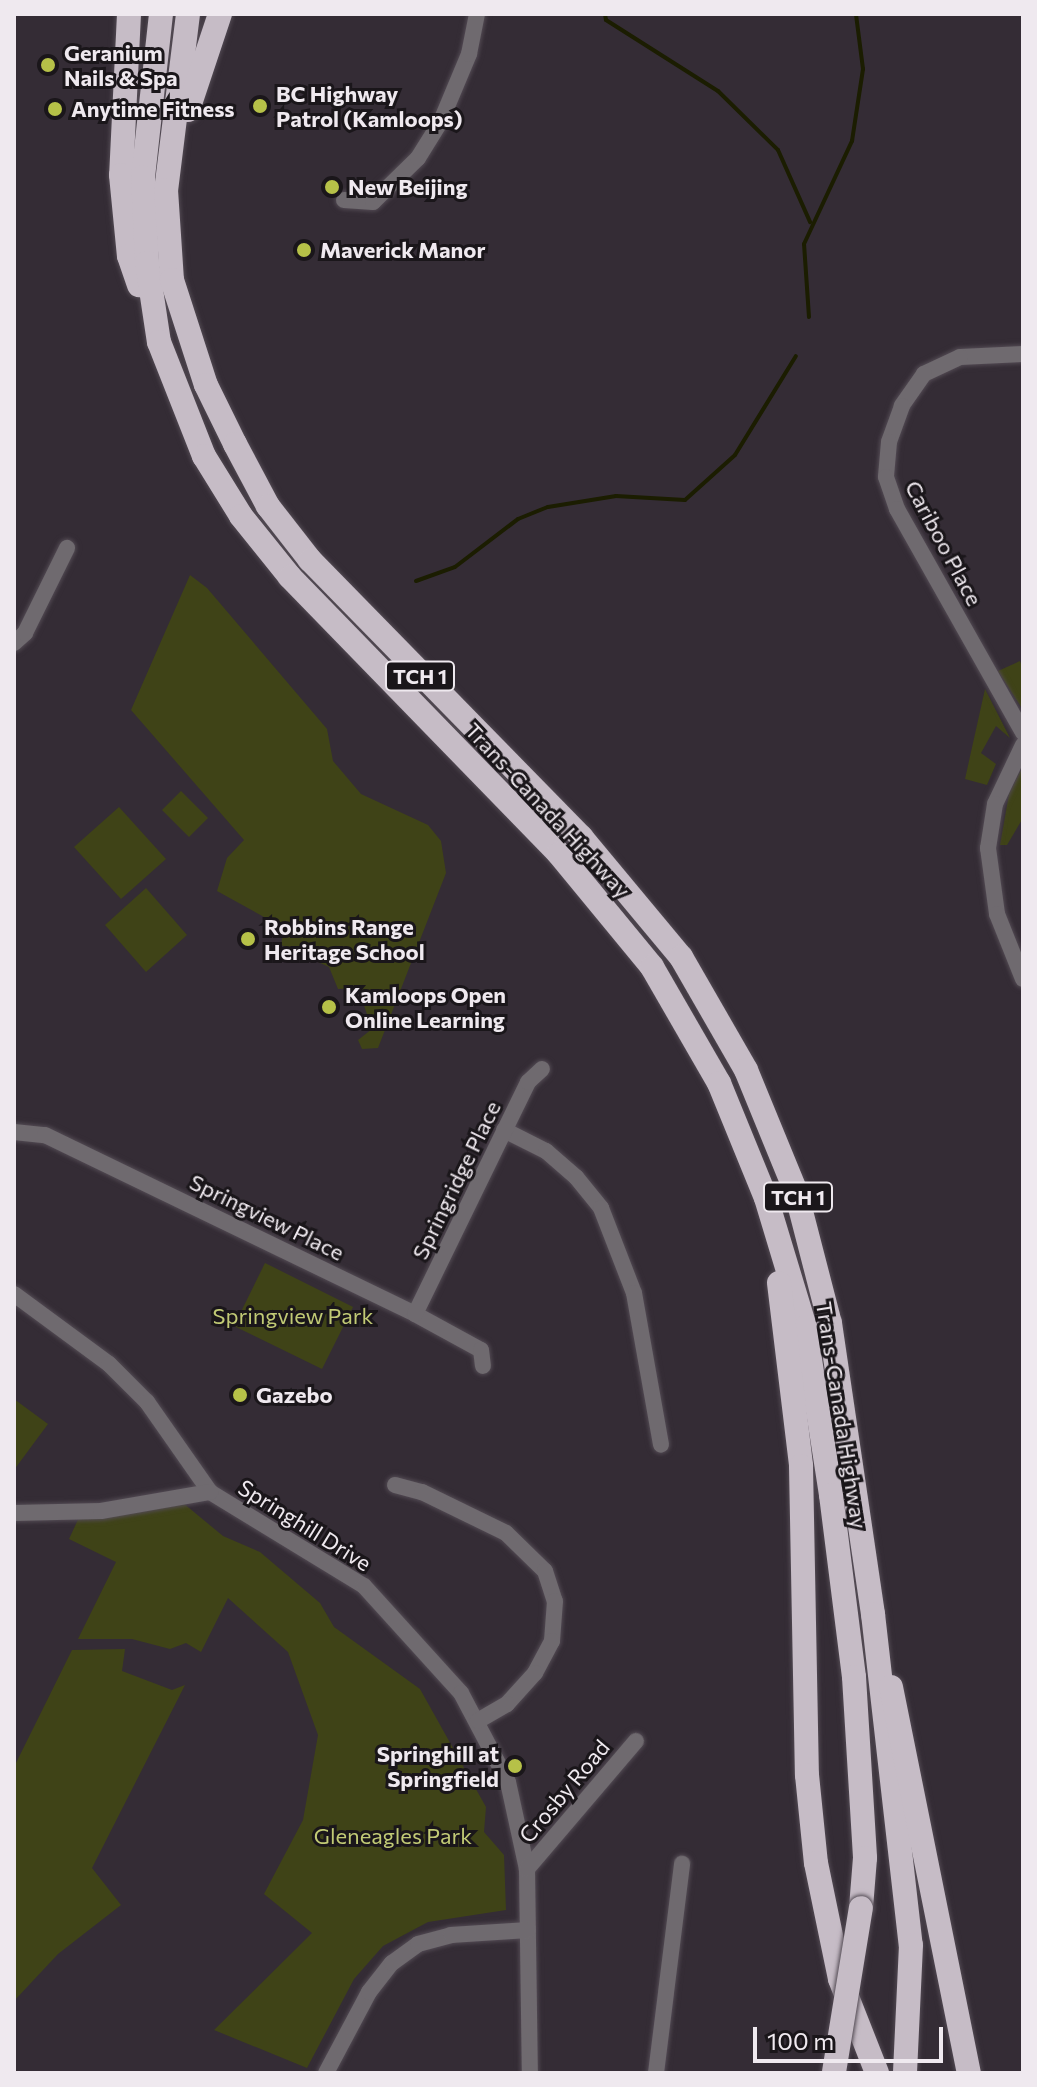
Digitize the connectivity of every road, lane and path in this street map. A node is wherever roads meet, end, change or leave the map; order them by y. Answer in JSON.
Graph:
{"nodes":[{"id":1,"x":129,"y":14,"type":"edge"},
{"id":2,"x":161,"y":14,"type":"edge"},
{"id":3,"x":188,"y":14,"type":"edge"},
{"id":4,"x":220,"y":14,"type":"edge"},
{"id":5,"x":477,"y":14,"type":"edge"},
{"id":6,"x":166,"y":190,"type":"junction"},
{"id":7,"x":344,"y":200,"type":"dead end"},
{"id":8,"x":159,"y":342,"type":"junction"},
{"id":9,"x":1023,"y":354,"type":"edge"},
{"id":10,"x":67,"y":548,"type":"dead end"},
{"id":11,"x":14,"y":643,"type":"edge"},
{"id":12,"x":1023,"y":733,"type":"edge"},
{"id":13,"x":1023,"y":745,"type":"edge"},
{"id":14,"x":1023,"y":979,"type":"edge"},
{"id":15,"x":542,"y":1069,"type":"dead end"},
{"id":16,"x":504,"y":1130,"type":"junction"},
{"id":17,"x":14,"y":1132,"type":"edge"},
{"id":18,"x":766,"y":1198,"type":"junction"},
{"id":19,"x":14,"y":1294,"type":"edge"},
{"id":20,"x":415,"y":1314,"type":"junction"},
{"id":21,"x":483,"y":1366,"type":"dead end"},
{"id":22,"x":661,"y":1445,"type":"dead end"},
{"id":23,"x":395,"y":1485,"type":"dead end"},
{"id":24,"x":210,"y":1492,"type":"junction"},
{"id":25,"x":14,"y":1513,"type":"edge"},
{"id":26,"x":873,"y":1614,"type":"junction"},
{"id":27,"x":478,"y":1721,"type":"junction"},
{"id":28,"x":636,"y":1741,"type":"dead end"},
{"id":29,"x":682,"y":1864,"type":"dead end"},
{"id":30,"x":527,"y":1869,"type":"junction"},
{"id":31,"x":528,"y":1930,"type":"junction"},
{"id":32,"x":326,"y":2073,"type":"edge"},
{"id":33,"x":530,"y":2073,"type":"edge"},
{"id":34,"x":656,"y":2073,"type":"edge"},
{"id":35,"x":834,"y":2073,"type":"edge"},
{"id":36,"x":877,"y":2073,"type":"edge"},
{"id":37,"x":905,"y":2073,"type":"edge"},
{"id":38,"x":969,"y":2073,"type":"edge"}],
"edges":[{"from":1,"to":8,"type":"highway"},
{"from":2,"to":8,"type":"highway","name":"Trans-Canada Highway","number":"TCH 1"},
{"from":3,"to":6,"type":"highway","name":"Trans-Canada Highway","number":"TCH 1"},
{"from":4,"to":6,"type":"highway"},
{"from":5,"to":7,"type":"street"},
{"from":6,"to":26,"type":"highway","name":"Trans-Canada Highway","number":"TCH 1"},
{"from":8,"to":18,"type":"highway","name":"Trans-Canada Highway","number":"TCH 1"},
{"from":9,"to":12,"type":"street","name":"Cariboo Place"},
{"from":10,"to":11,"type":"street"},
{"from":13,"to":14,"type":"street"},
{"from":15,"to":16,"type":"street","name":"Springridge Place"},
{"from":16,"to":20,"type":"street","name":"Springridge Place"},
{"from":16,"to":22,"type":"street"},
{"from":17,"to":20,"type":"street","name":"Springview Place"},
{"from":18,"to":35,"type":"highway","name":"Trans-Canada Highway","number":"TCH 1","bridge":true},
{"from":18,"to":36,"type":"highway"},
{"from":19,"to":24,"type":"street","name":"Springhill Drive"},
{"from":20,"to":21,"type":"street","name":"Springview Place"},
{"from":23,"to":27,"type":"street"},
{"from":24,"to":25,"type":"street"},
{"from":24,"to":27,"type":"street","name":"Springhill Drive"},
{"from":26,"to":37,"type":"highway","name":"Trans-Canada Highway","number":"TCH 1"},
{"from":26,"to":38,"type":"highway"},
{"from":27,"to":30,"type":"street","name":"Springhill Drive"},
{"from":28,"to":30,"type":"street","name":"Crosby Road"},
{"from":29,"to":34,"type":"street"},
{"from":30,"to":31,"type":"street","name":"Springhill Drive"},
{"from":31,"to":32,"type":"street"},
{"from":31,"to":33,"type":"street","name":"Springhill Drive"}]}
